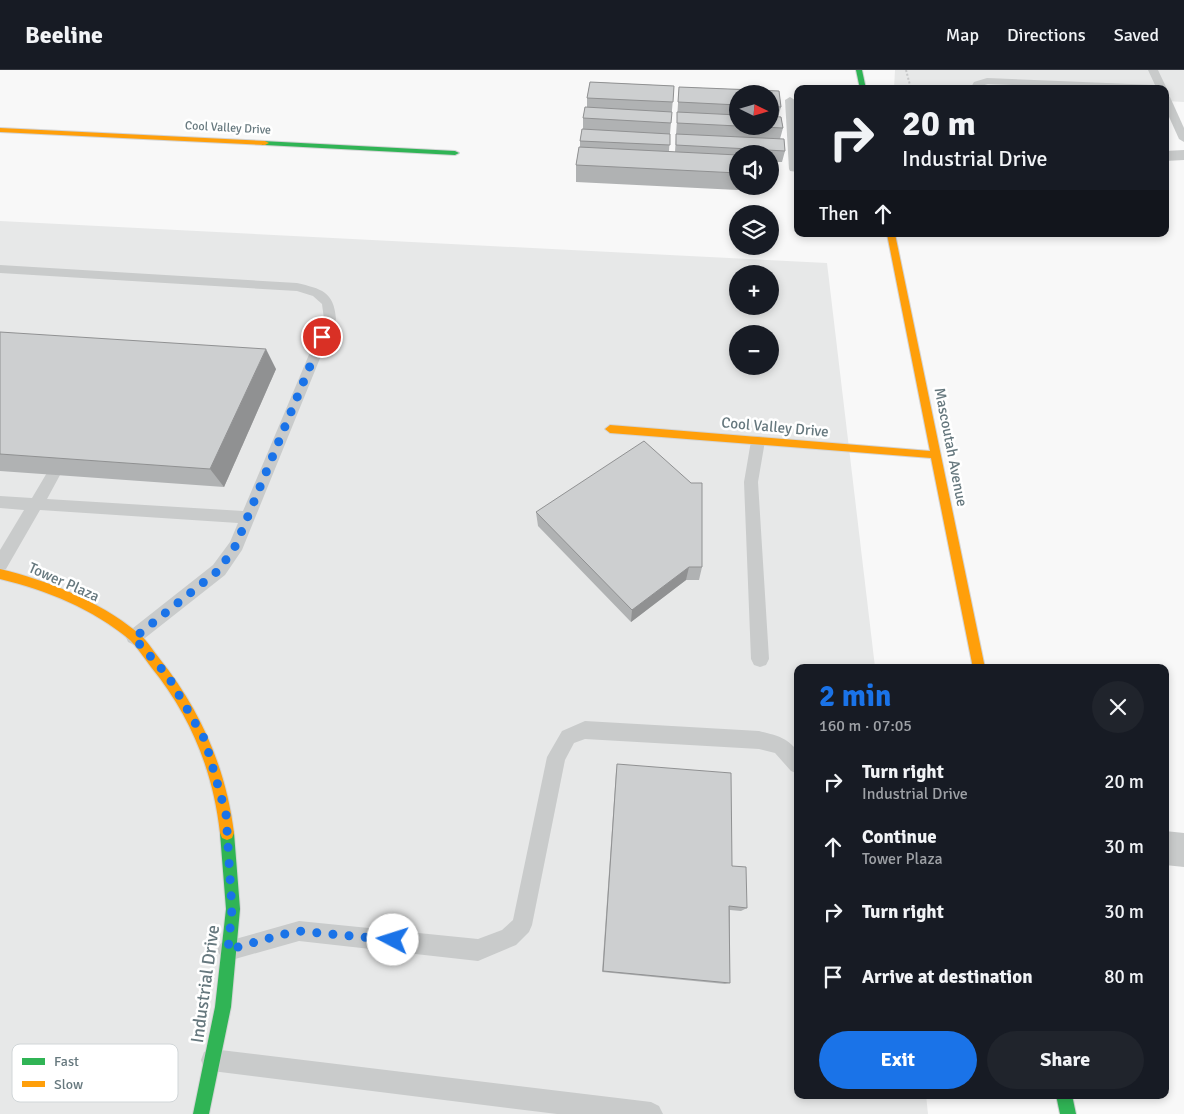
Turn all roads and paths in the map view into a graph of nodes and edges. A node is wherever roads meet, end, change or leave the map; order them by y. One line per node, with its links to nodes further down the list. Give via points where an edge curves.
1 (859, 70): 4 (street)
2 (906, 70): 5 (path)
3 (1153, 70): 8 (lane)
4 (862, 85)
5 (910, 85)
6 (977, 85): 7 (lane, via 987,81)
7 (1057, 85)
8 (1160, 85)
9 (790, 100): 16 (lane)
10 (1170, 120): 12 (lane)
11 (0, 130): 13 (street, Cool Valley Drive)
12 (1184, 139)
13 (455, 153)
14 (1184, 155): 15 (street)
15 (1169, 156)
16 (794, 169)
17 (892, 237): 21 (street, Mascoutah Avenue)
18 (0, 269): 25 (lane, via 297,287 325,297 330,305 330,319)
19 (610, 429): 20 (street, Cool Valley Drive)
20 (758, 441): 21 (street, Cool Valley Drive); 29 (lane, via 751,482)
21 (938, 455): 30 (street, Mascoutah Avenue)
22 (53, 475): 24 (lane)
23 (0, 502): 24 (lane)
24 (36, 504): 25 (lane); 26 (lane)
25 (247, 517): 28 (lane, via 236,545 219,570)
26 (0, 564)
27 (0, 574): 28 (street, Tower Plaza, via 32,582 87,606)
28 (134, 638): 31 (street, Tower Plaza, via 168,676)
29 (760, 659)
30 (978, 664)
31 (205, 740): 35 (street, Industrial Drive, via 226,814 232,909)
32 (794, 761): 35 (lane, via 780,746 759,740 585,730 568,737 556,757 522,926 509,938 478,950 299,931)
33 (1169, 848): 34 (street)
34 (1184, 850)
35 (228, 950): 36 (street, Industrial Drive, via 223,1007)
36 (212, 1060): 38 (street, Industrial Drive); 39 (lane)
37 (1065, 1099): 40 (street)
38 (200, 1114)
39 (651, 1114)
40 (1068, 1114)

